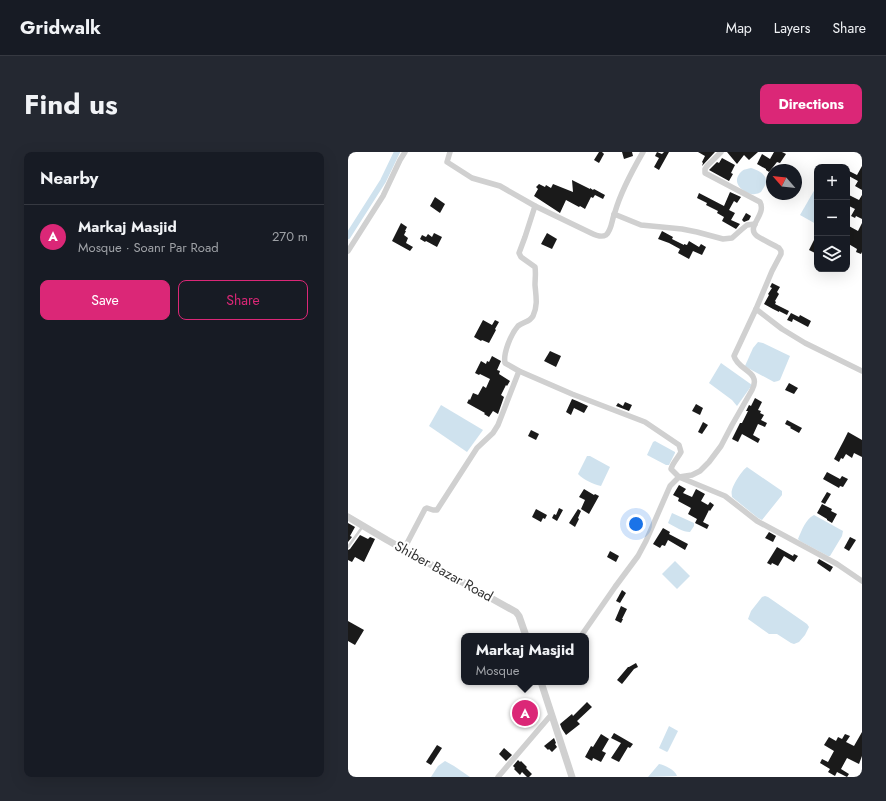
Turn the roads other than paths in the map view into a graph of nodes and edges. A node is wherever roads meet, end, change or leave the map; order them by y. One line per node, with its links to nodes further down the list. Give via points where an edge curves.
1 (405, 152): 8 (street, via 383,196)
2 (450, 152): 5 (street, via 447,162 472,178 500,186)
3 (643, 152): 6 (street, via 618,200)
4 (721, 152): 7 (street, via 704,171 760,202 762,211)
5 (535, 206): 6 (street, via 599,237 606,235); 10 (street, via 519,253 521,258 535,267 536,309 530,320 513,333 504,359 505,363)
6 (614, 214): 7 (street, via 641,225 682,229 723,239 732,238 747,225)
7 (755, 224): 9 (street, via 753,228 757,236 781,251)
8 (348, 250)
9 (756, 309): 11 (street, via 805,343); 12 (street, via 734,356 735,361 752,375 754,385 721,446 709,462 692,476)
10 (519, 370): 12 (street, via 645,422 679,445 681,452 671,469); 16 (street, via 493,433 477,448 437,510 425,509)
11 (862, 371)
12 (679, 477): 17 (street, via 725,496 758,521 837,564); 19 (street, via 670,486 638,556)
13 (348, 517): 14 (street, Shiber Bazar Road)
14 (363, 526): 15 (lane); 16 (street, Shiber Bazar Road)
15 (348, 547)
16 (404, 549): 18 (street, Shiber Bazar Road, via 516,612)
17 (862, 581)
18 (525, 633)
19 (583, 633)
20 (543, 685): 21 (street)
21 (551, 715): 22 (street); 23 (street)
22 (498, 777)
23 (572, 777)

